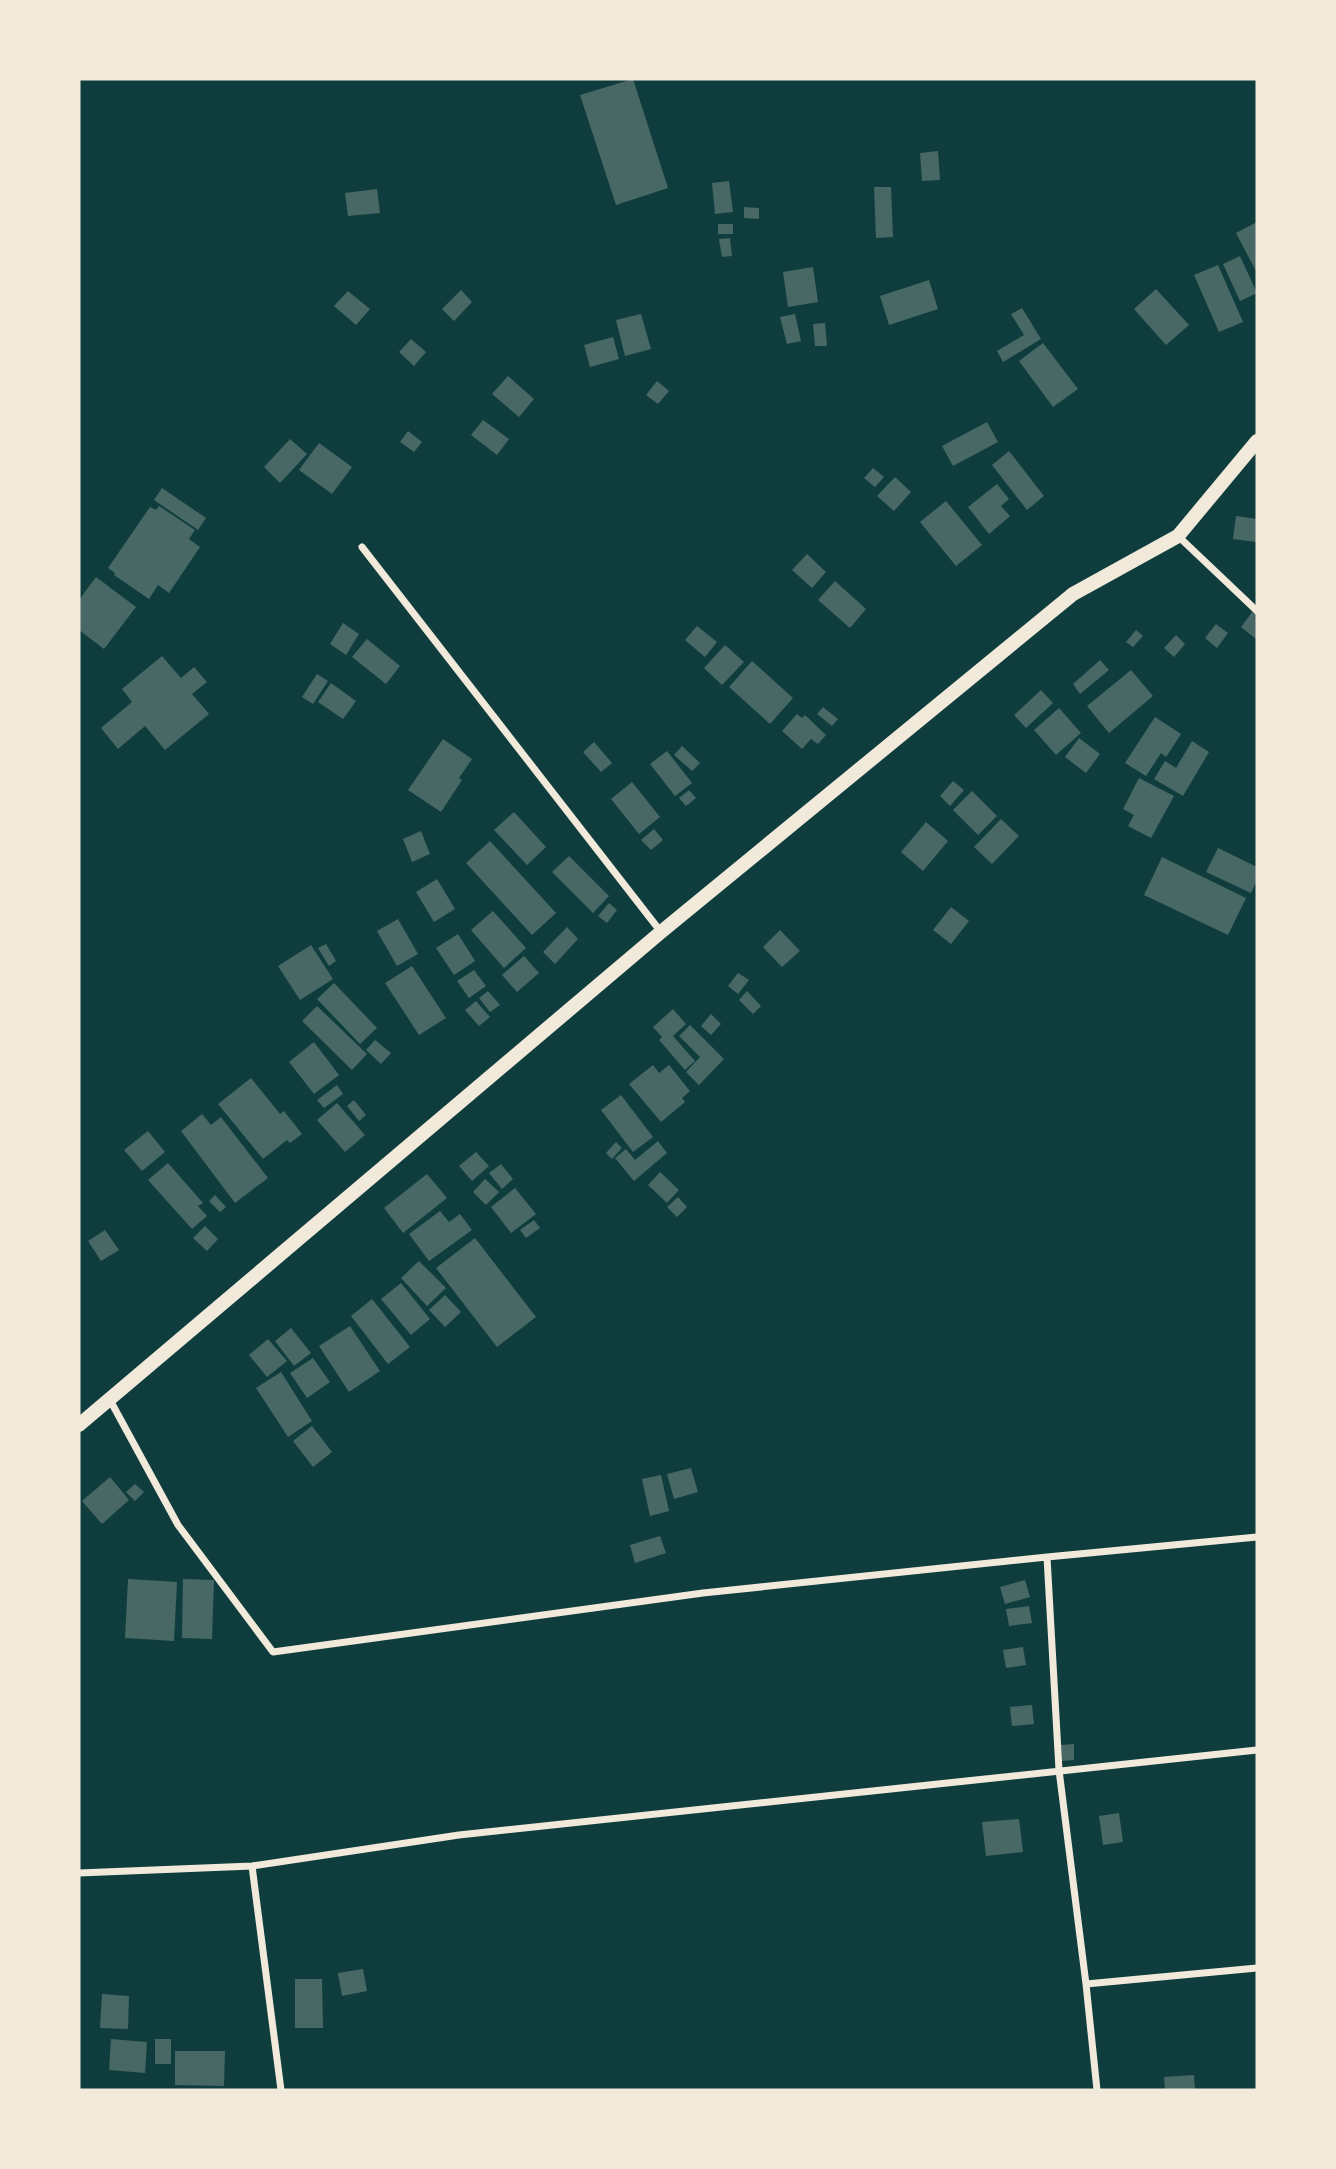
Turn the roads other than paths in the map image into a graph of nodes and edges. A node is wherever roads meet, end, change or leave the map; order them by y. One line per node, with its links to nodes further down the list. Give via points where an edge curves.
1 (1257, 440): 2 (main road)
2 (1178, 536): 4 (street); 5 (main road, via 1073,594)
3 (362, 547): 5 (street)
4 (1257, 611)
5 (661, 932): 6 (main road)
6 (110, 1400): 7 (main road); 9 (street, via 178,1525 273,1652 703,1593)
7 (79, 1424)
8 (1257, 1537): 9 (street)
9 (1047, 1557): 11 (street)
10 (1257, 1750): 11 (street)
11 (1059, 1770): 12 (street, via 459,1835); 15 (street)
12 (252, 1866): 13 (street); 16 (street)
13 (79, 1873)
14 (1257, 1968): 15 (street)
15 (1086, 1984): 17 (street)
16 (281, 2090)
17 (1097, 2090)

